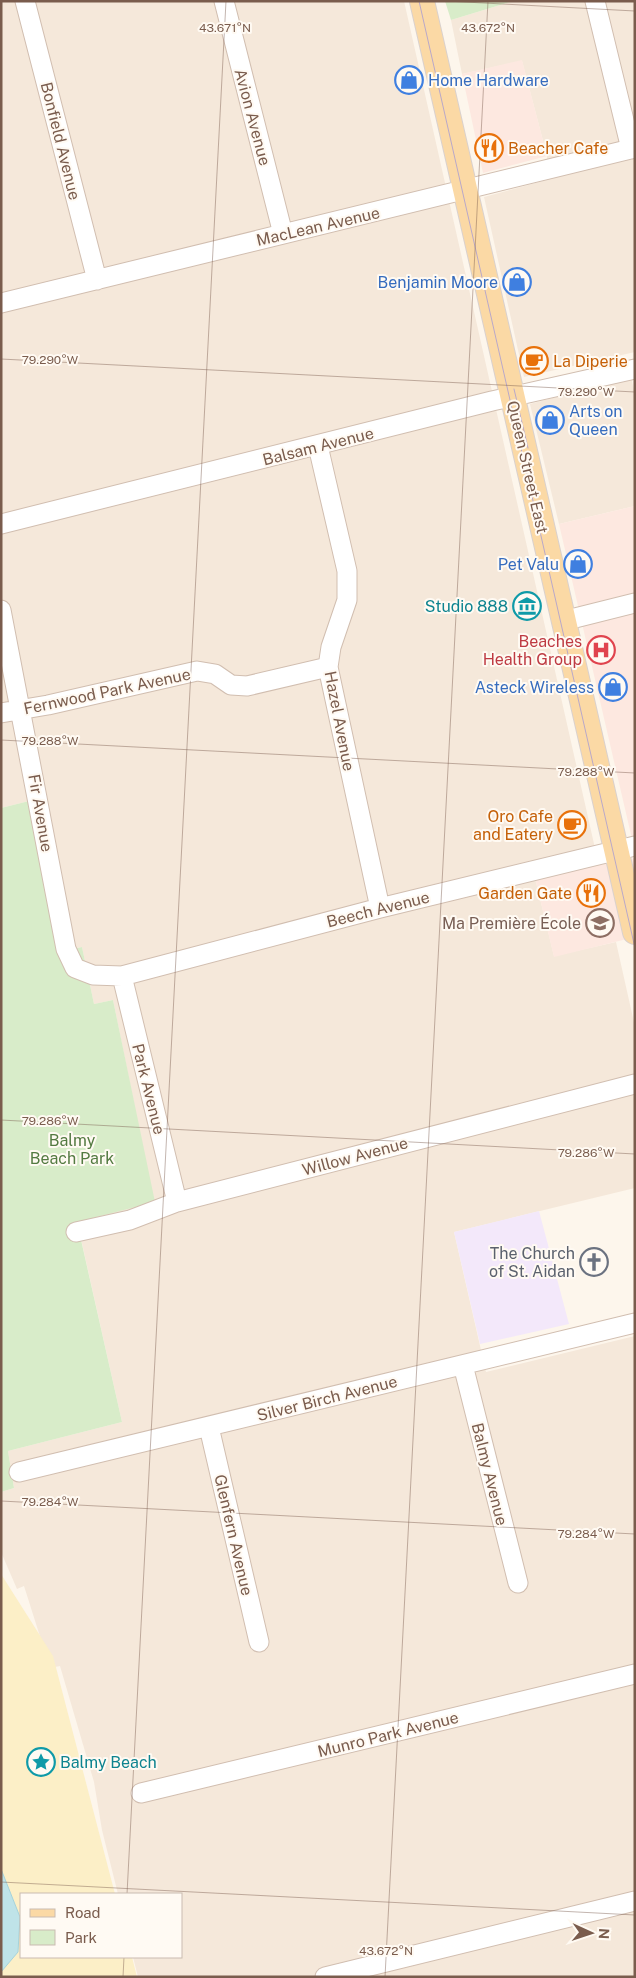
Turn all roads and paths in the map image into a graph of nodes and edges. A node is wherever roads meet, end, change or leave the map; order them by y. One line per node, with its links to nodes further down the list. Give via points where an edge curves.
1 (25, 1): 8 (street, Bonfield Avenue)
2 (224, 1): 7 (street, Avion Avenue)
3 (422, 1): 6 (main road, Queen Street East)
4 (595, 1): 5 (street)
5 (633, 149): 6 (street, MacLean Avenue)
6 (465, 190): 7 (street, MacLean Avenue); 11 (main road, Queen Street East)
7 (284, 234): 8 (street, MacLean Avenue)
8 (97, 280): 9 (street, MacLean Avenue)
9 (1, 303)
10 (635, 369): 11 (street, Balsam Avenue)
11 (512, 397): 12 (street, Balsam Avenue); 16 (main road, Queen Street East)
12 (318, 446): 13 (street, Balsam Avenue); 17 (street, Hazel Avenue, via 347,571 347,600 331,647)
13 (1, 524)
14 (635, 603): 16 (street)
15 (1, 610): 18 (street, Fir Avenue)
16 (563, 621): 20 (main road, Queen Street East)
17 (328, 667): 18 (street, Fernwood Park Avenue, via 247,686 231,685 215,674 197,671); 21 (street, Hazel Avenue)
18 (22, 708): 19 (street, Fernwood Park Avenue); 23 (street, Fir Avenue, via 66,949 75,968 93,975)
19 (1, 713)
20 (625, 848): 21 (street, Beech Avenue); 22 (main road, Queen Street East)
21 (380, 908): 23 (street, Beech Avenue)
22 (635, 932)
23 (122, 976): 25 (street, Park Avenue)
24 (635, 1084): 25 (street, Willow Avenue)
25 (177, 1202): 26 (street, Willow Avenue, via 130,1220)
26 (76, 1232)
27 (635, 1323): 28 (street, Silver Birch Avenue)
28 (463, 1365): 29 (street, Silver Birch Avenue); 31 (street, Balmy Avenue)
29 (209, 1427): 30 (street, Silver Birch Avenue); 32 (street, Glenfern Avenue)
30 (19, 1472)
31 (518, 1583)
32 (259, 1642)
33 (635, 1674): 34 (street, Munro Park Avenue)
34 (141, 1793)
35 (635, 1901): 36 (street)
36 (324, 1977)

